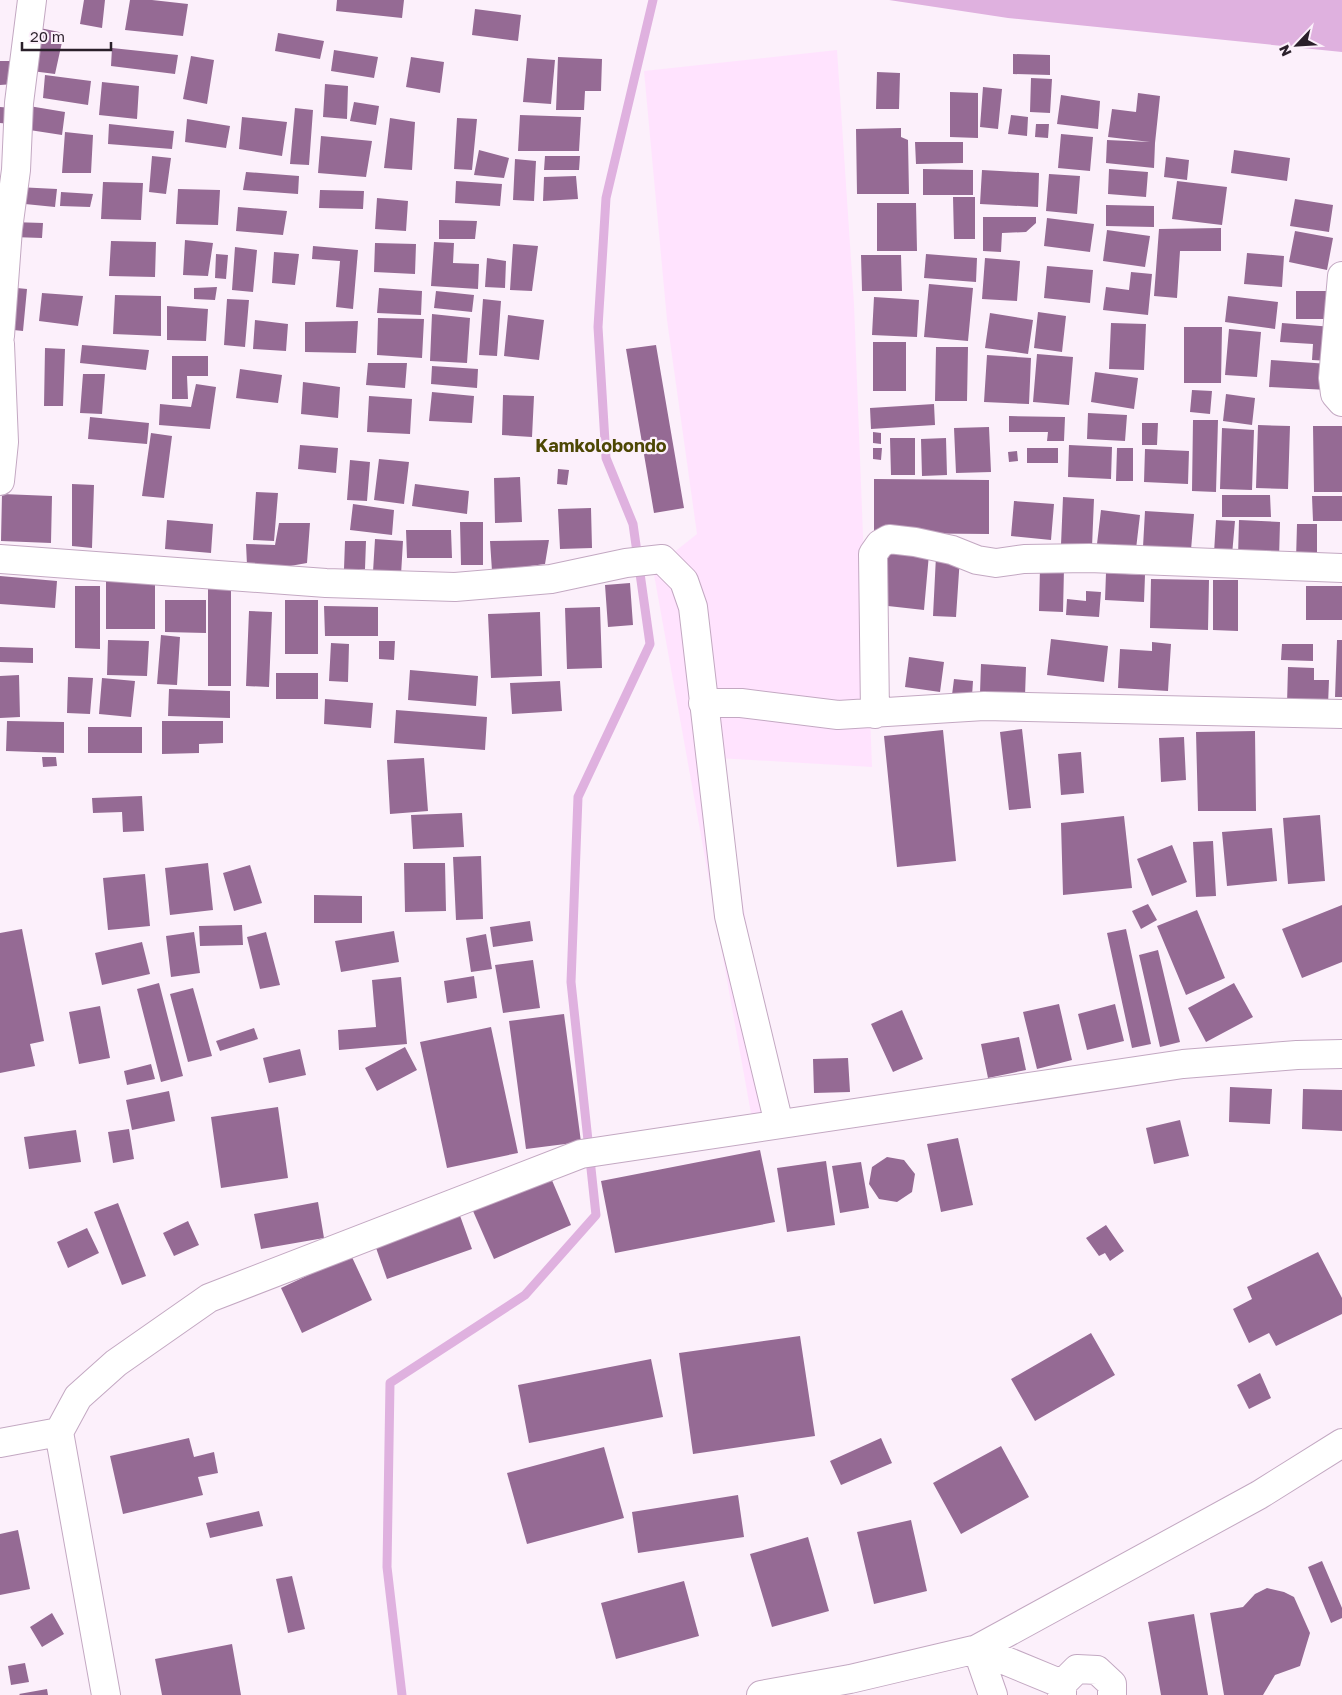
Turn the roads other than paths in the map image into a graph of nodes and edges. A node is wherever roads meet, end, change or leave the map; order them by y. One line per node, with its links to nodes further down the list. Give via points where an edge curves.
1 (32, 0): 3 (street, via 19,104)
2 (1342, 276): 5 (street, via 1333,378 1334,394)
3 (0, 336)
4 (0, 344): 6 (street, via 4,442)
5 (1342, 402)
6 (0, 481)
7 (0, 559): 9 (street, via 326,583 455,587 551,579 662,559 684,581 693,607)
8 (1342, 568): 10 (street, via 1089,558 996,563 977,560 952,550 889,539 880,544 873,554)
9 (703, 703): 10 (street, via 741,703 838,715); 13 (street, via 729,916)
10 (875, 714): 11 (street, via 984,706)
11 (1342, 714)
12 (1342, 1054): 13 (street, via 1183,1064)
13 (779, 1124): 14 (street, via 580,1154 208,1298 116,1363 78,1397)
14 (59, 1432): 15 (street); 20 (street)
15 (0, 1443)
16 (1342, 1443): 17 (street, via 1259,1495)
17 (977, 1648): 18 (street); 19 (street); 22 (street)
18 (859, 1687): 21 (street)
19 (1062, 1690): 23 (street, via 1077,1670 1097,1670 1112,1684)
20 (106, 1695)
21 (761, 1695)
22 (993, 1695)
23 (1112, 1695)

